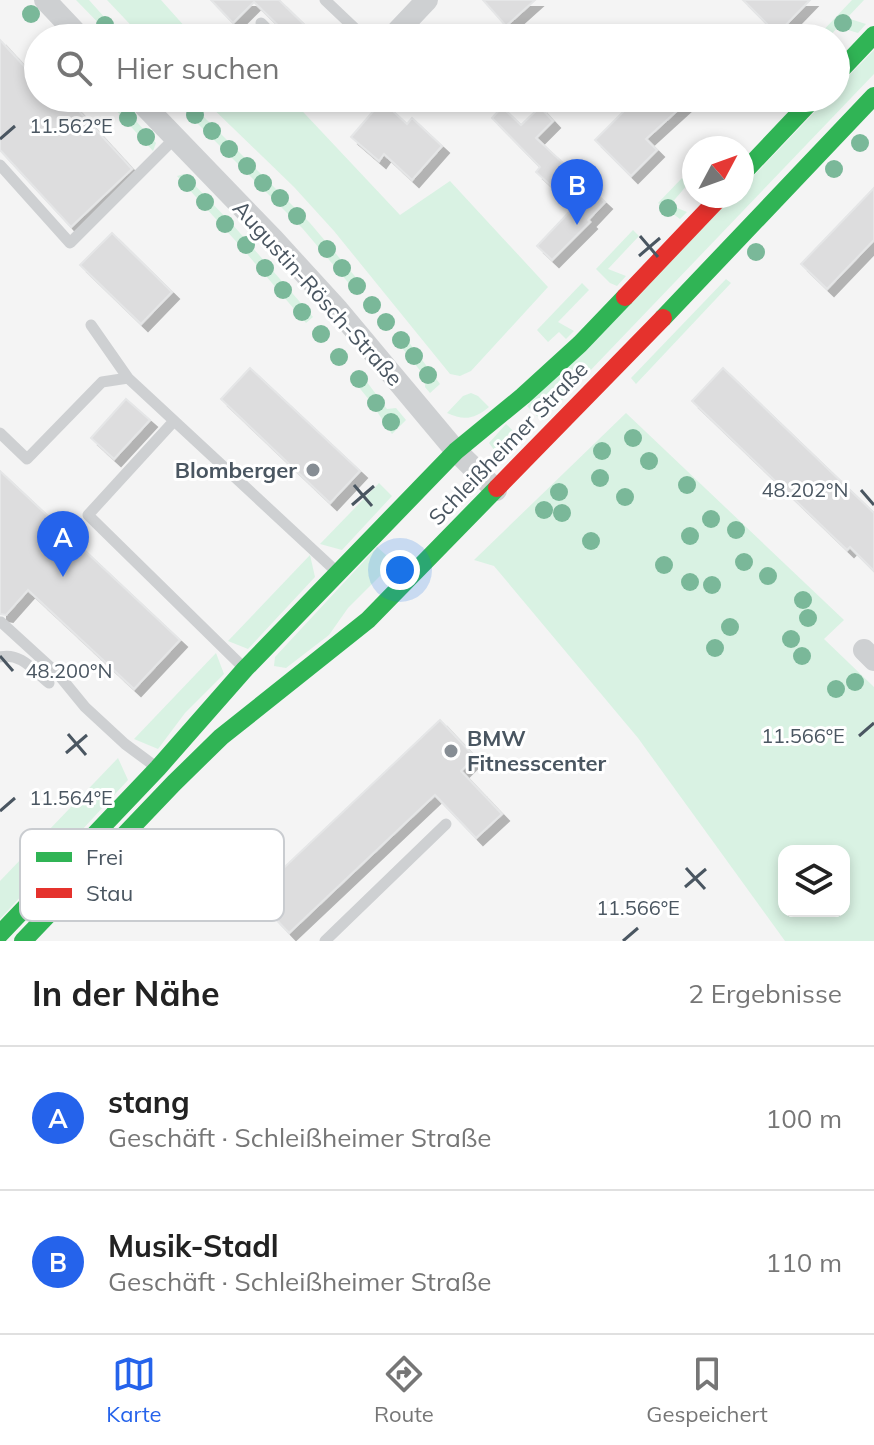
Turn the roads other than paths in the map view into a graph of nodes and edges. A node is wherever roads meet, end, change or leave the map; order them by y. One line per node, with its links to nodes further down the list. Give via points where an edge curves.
1 (45, 0): 4 (street)
2 (325, 0): 5 (lane)
3 (427, 0): 6 (street)
4 (68, 24)
5 (350, 24)
6 (404, 24)
7 (874, 35): 8 (main road)
8 (850, 60)
9 (874, 96): 21 (main road, Schleißheimer Straße)
10 (150, 112): 12 (street, Augustin-Rösch-Straße)
11 (801, 112): 13 (main road)
12 (175, 138): 14 (lane, via 70,243); 20 (street, Augustin-Rösch-Straße, via 338,310)
13 (754, 161)
14 (0, 165)
15 (710, 208): 20 (main road, Schleißheimer Straße, via 580,344)
16 (91, 325): 17 (lane)
17 (128, 378): 18 (lane); 19 (lane, via 102,382 27,459)
18 (174, 421): 22 (lane); 25 (lane, via 88,515)
19 (0, 433)
20 (456, 451): 21 (street, Augustin-Rösch-Straße); 22 (main road, Schleißheimer Straße)
21 (496, 490): 28 (main road, Schleißheimer Straße, via 368,620 221,737)
22 (338, 573): 25 (main road, Schleißheimer Straße)
23 (1, 622): 26 (lane)
24 (0, 657): 26 (lane, via 10,655)
25 (245, 669): 27 (main road, Schleißheimer Straße)
26 (54, 678): 27 (lane)
27 (158, 768): 28 (lane); 30 (main road, Schleißheimer Straße)
28 (174, 783): 31 (main road, Schleißheimer Straße)
29 (446, 824): 36 (lane)
30 (100, 829)
31 (130, 829)
32 (20, 913): 34 (main road, Schleißheimer Straße)
33 (42, 921): 35 (main road, Schleißheimer Straße)
34 (0, 934)
35 (23, 941)
36 (325, 941)

